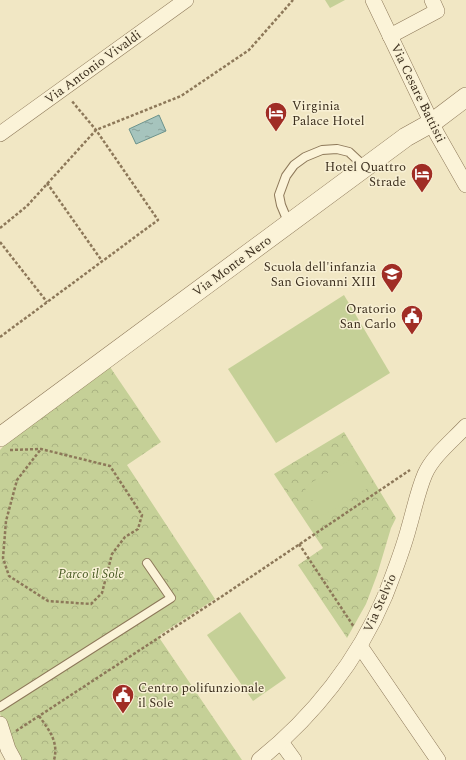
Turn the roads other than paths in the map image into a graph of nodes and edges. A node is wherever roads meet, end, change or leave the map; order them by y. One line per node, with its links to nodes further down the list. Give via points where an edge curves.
1 (186, 0): 7 (street, Via Antonio Vivaldi)
2 (373, 0): 4 (street, Via Cesare Battisti)
3 (432, 0): 4 (street, via 437,11)
4 (390, 36): 6 (street, Via Cesare Battisti)
5 (466, 97): 6 (street, Via Monte Nero)
6 (433, 122): 8 (street, Via Monte Nero, via 406,137); 9 (street, Via Cesare Battisti)
7 (0, 134)
8 (366, 167): 10 (street, Via Monte Nero); 10 (lane, via 349,152 336,149 322,150 304,157 286,176 279,195)
9 (466, 184)
10 (289, 224): 12 (street, Via Monte Nero)
11 (466, 426): 14 (street, Via Stelvio, via 436,457 424,475 404,546 385,596)
12 (3, 444)
13 (147, 563): 15 (lane, via 171,598)
14 (360, 646): 17 (street, Via Stelvio, via 310,714); 21 (street)
15 (0, 706)
16 (0, 724): 18 (street)
17 (281, 742): 19 (street, Via Stelvio); 20 (street)
18 (14, 760)
19 (259, 760)
20 (294, 760)
21 (438, 760)

